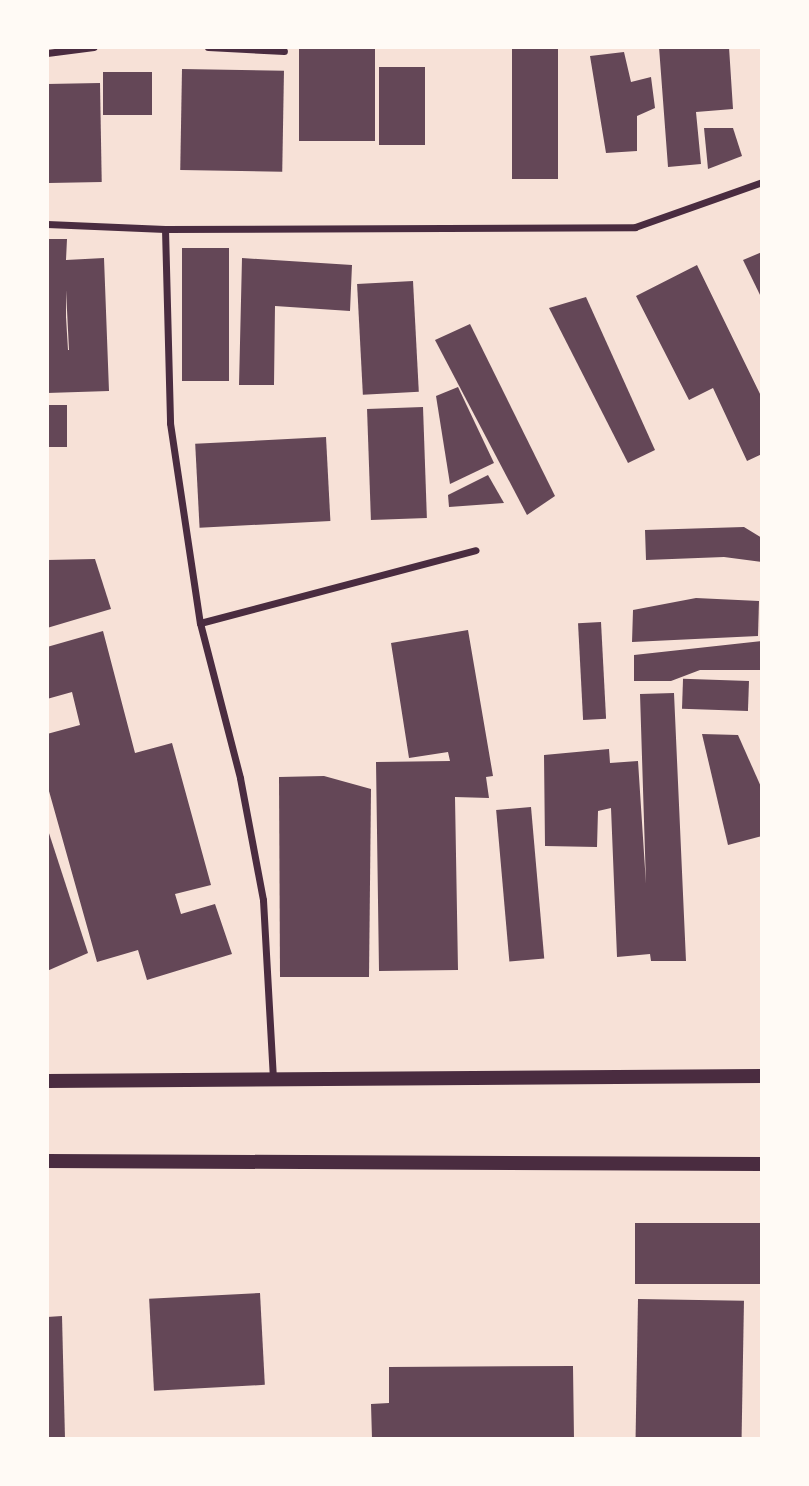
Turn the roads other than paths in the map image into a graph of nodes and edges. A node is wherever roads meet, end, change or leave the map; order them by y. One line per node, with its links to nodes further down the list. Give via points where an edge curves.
1 (94, 47): 4 (street)
2 (208, 47): 3 (street)
3 (284, 51)
4 (47, 52)
5 (762, 181): 7 (street, via 635,227)
6 (47, 224): 7 (street)
7 (165, 229): 9 (street, via 170,423)
8 (476, 551): 9 (street)
9 (200, 623): 11 (street, via 240,778 263,900)
10 (762, 1076): 11 (main road)
11 (273, 1079): 12 (main road)
12 (47, 1081)
13 (47, 1161): 14 (main road)
14 (762, 1164)

